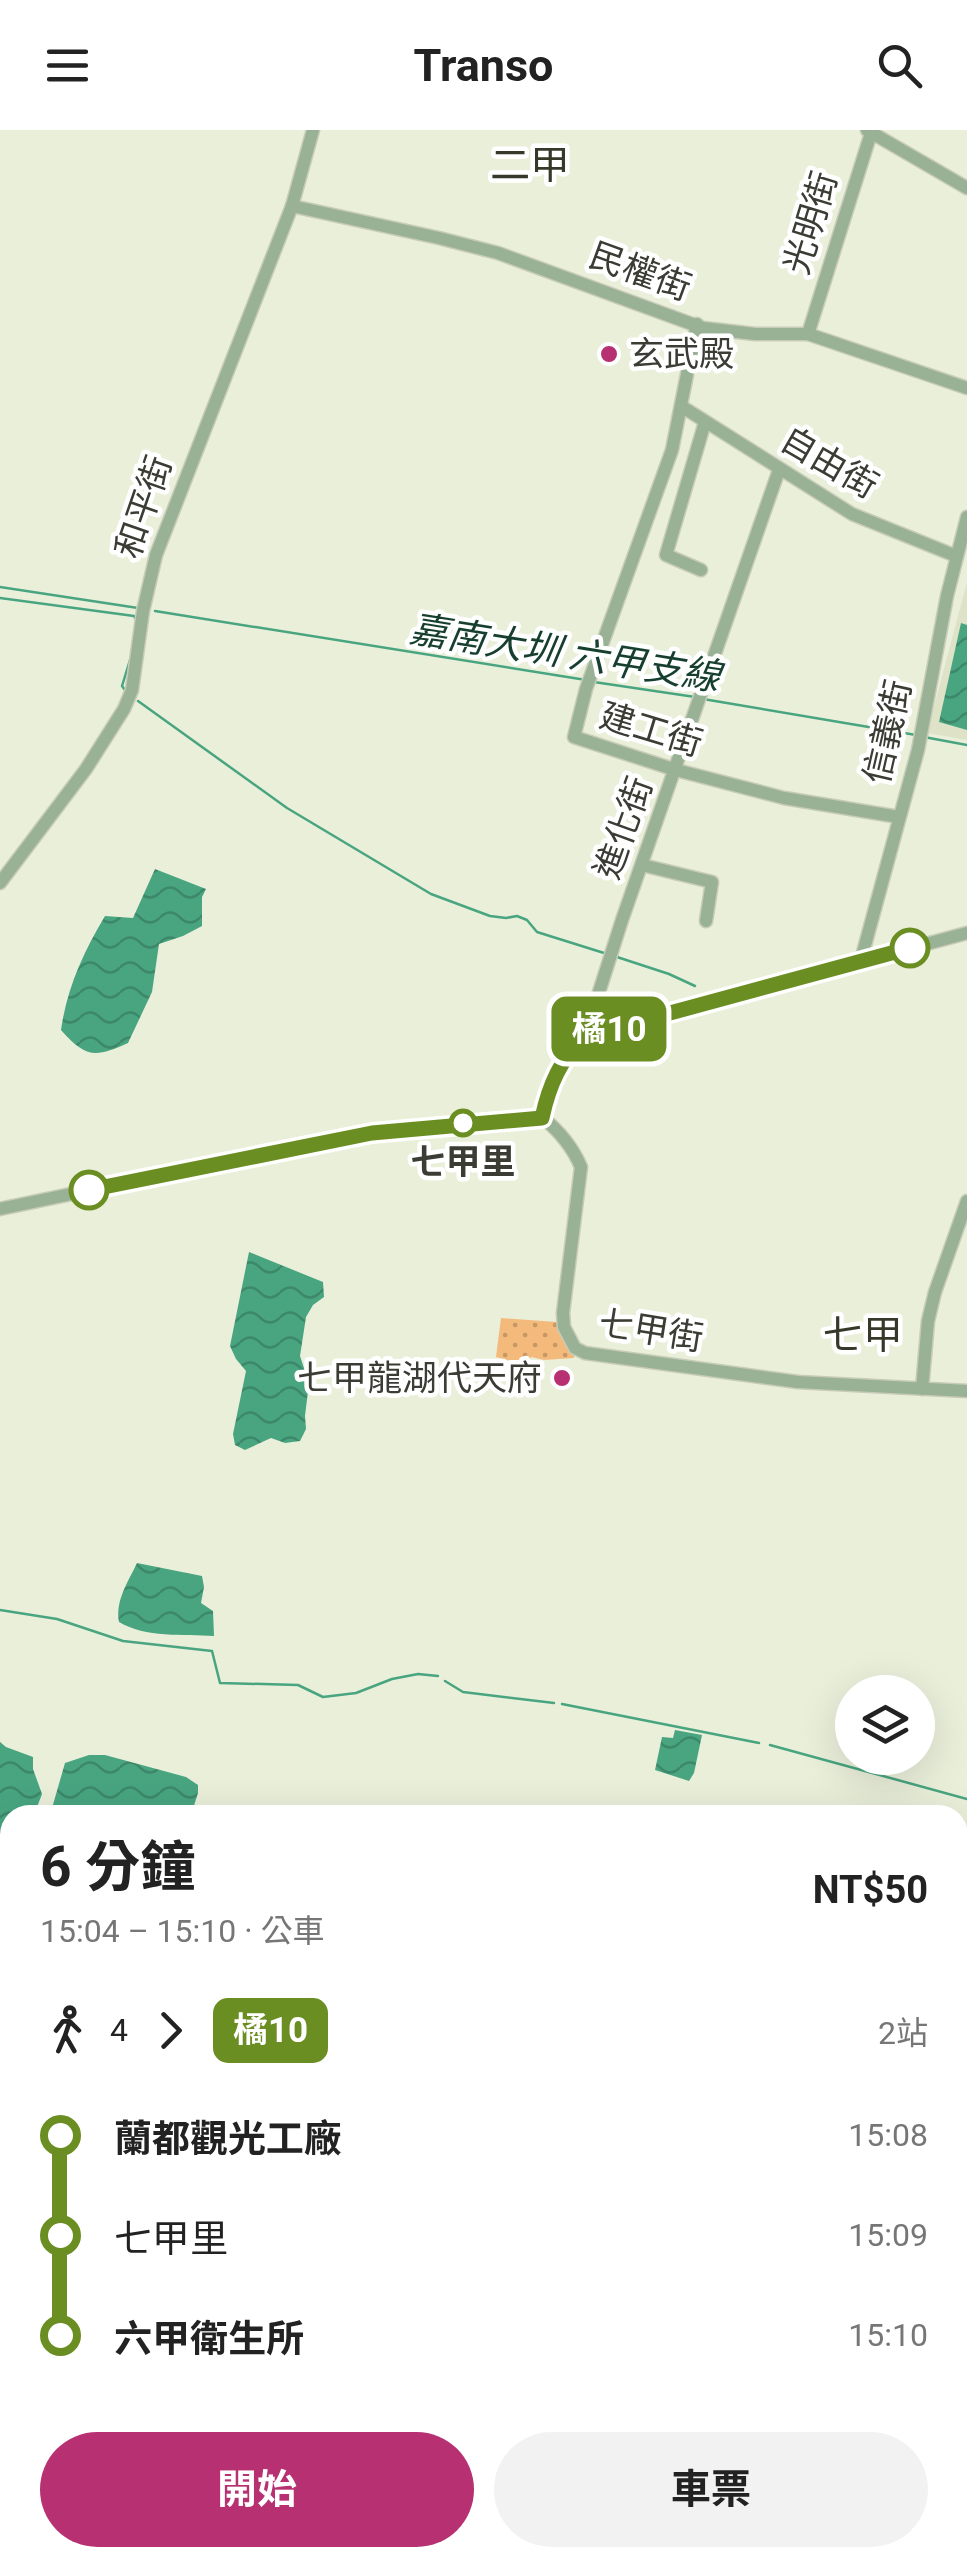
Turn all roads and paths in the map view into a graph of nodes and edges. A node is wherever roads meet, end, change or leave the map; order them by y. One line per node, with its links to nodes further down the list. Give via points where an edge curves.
1 (312, 130): 4 (street, 和平街)
2 (870, 131): 3 (street); 6 (street, 光明街)
3 (967, 188)
4 (292, 206): 5 (street, 民權街, via 498,253); 17 (street, 和平街, via 156,556 124,709)
5 (697, 324): 6 (street, 民權街, via 724,332); 8 (street, 建工街)
6 (808, 334): 7 (street, 民權街)
7 (967, 388)
8 (680, 406): 9 (street, 自由街); 14 (street, 建工街, via 672,450 574,737)
9 (705, 422): 10 (street, 自由街); 13 (street, via 666,554)
10 (779, 470): 12 (street, 自由街, via 852,514); 14 (street, 進化街)
11 (967, 516): 12 (street, 信義街)
12 (956, 556): 15 (street, 信義街)
13 (701, 570)
14 (676, 770): 15 (street, 建工街, via 784,798); 16 (street, 進化街)
15 (898, 817): 20 (street, 信義街)
16 (642, 865): 18 (street, via 712,882); 21 (street, 進化街)
17 (0, 882)
18 (706, 921)
19 (967, 933): 20 (street)
20 (861, 960): 21 (street)
21 (585, 1036): 22 (street, 進化街, via 562,1062)
22 (542, 1118): 24 (street, via 338,1139); 25 (street, 七甲街, via 581,1167 563,1312 575,1348 798,1382)
23 (967, 1201): 25 (street, via 928,1321)
24 (0, 1208)
25 (922, 1389): 26 (street, 七甲街)
26 (967, 1391)

